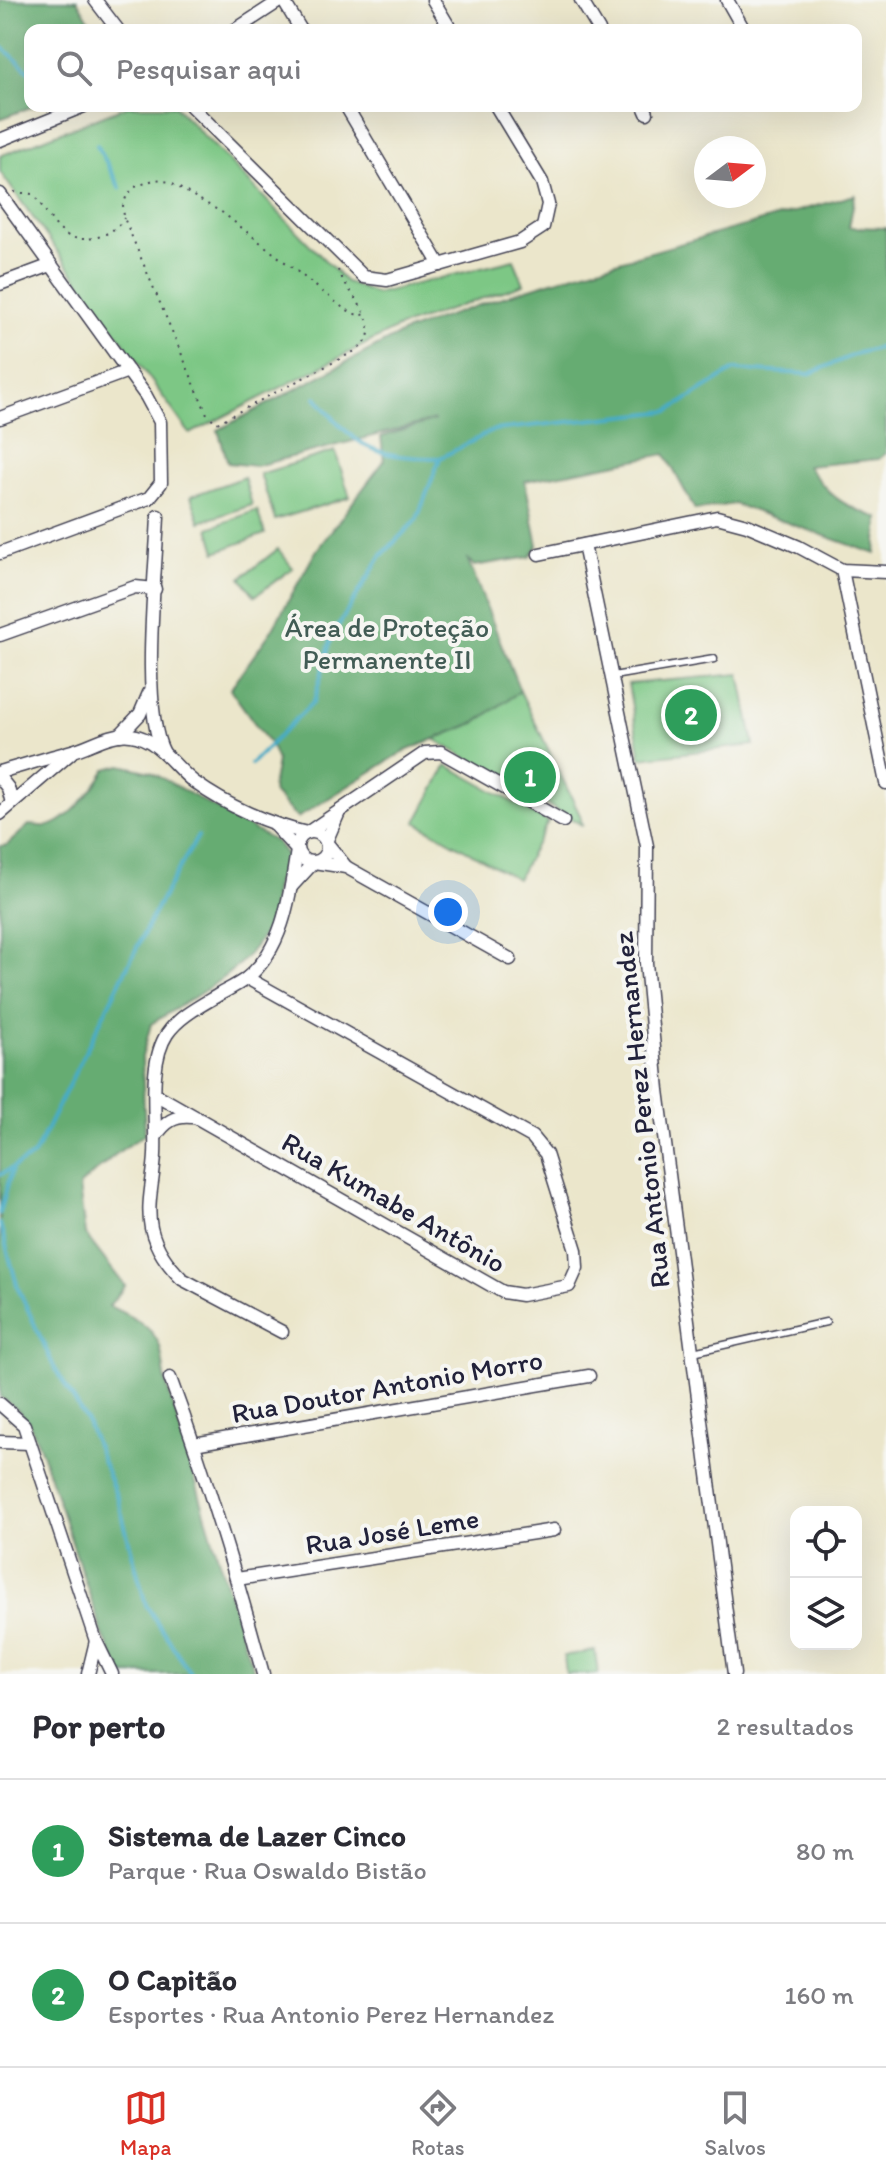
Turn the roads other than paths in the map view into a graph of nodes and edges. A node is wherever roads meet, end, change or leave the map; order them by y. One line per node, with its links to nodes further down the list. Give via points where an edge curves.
1 (95, 0): 6 (street)
2 (282, 0): 7 (street); 8 (street)
3 (433, 0): 9 (street)
4 (581, 0): 10 (street)
5 (727, 0): 11 (street)
6 (113, 24)
7 (244, 24)
8 (297, 24)
9 (447, 24)
10 (595, 24)
11 (741, 24)
12 (69, 112): 16 (street)
13 (197, 112): 19 (street, via 364,277 387,280)
14 (350, 112): 19 (street)
15 (500, 112): 19 (street, via 542,182 548,204 543,227 520,242)
16 (0, 140)
17 (1, 195): 18 (street)
18 (51, 265): 20 (street); 21 (street)
19 (440, 265)
20 (0, 284)
21 (128, 371): 22 (street); 25 (street, via 160,422 161,483 149,498)
22 (0, 418)
23 (158, 516): 29 (street)
24 (584, 545): 26 (street); 27 (street, via 717,517 747,525); 32 (street, Rua Antonio Perez Hernandez)
25 (0, 553)
26 (539, 554)
27 (842, 570): 28 (street); 40 (street)
28 (886, 572)
29 (155, 589): 30 (street, via 135,587); 33 (street)
30 (0, 635)
31 (714, 659): 32 (lane)
32 (613, 676): 59 (street, Rua Antonio Perez Hernandez, via 647,846 646,963)
33 (151, 686): 34 (street); 35 (street, via 140,714)
34 (156, 727): 36 (street, via 153,736); 38 (street)
35 (120, 735): 36 (street); 37 (street)
36 (142, 737): 38 (street)
37 (73, 751): 39 (street); 41 (street)
38 (168, 759): 45 (street, via 194,782)
39 (0, 775): 41 (street)
40 (886, 783)
41 (12, 803): 43 (street)
42 (339, 812): 44 (street, via 433,751); 46 (street); 47 (street)
43 (0, 814)
44 (563, 821)
45 (275, 826): 46 (street); 48 (street)
46 (307, 833): 47 (street); 48 (street)
47 (326, 842): 49 (street, via 324,856); 50 (street)
48 (297, 850): 49 (street); 51 (street)
49 (314, 862): 50 (street); 51 (street)
50 (346, 867): 52 (street)
51 (291, 887): 53 (street, via 282,926)
52 (510, 959)
53 (247, 978): 54 (street, via 167,1033 159,1050); 55 (street, Rua Kumabe Antônio, via 532,1137 546,1154 576,1250 573,1280 564,1288 536,1293 503,1292)
54 (155, 1094): 55 (street, Rua Kumabe Antônio); 56 (street)
55 (195, 1117): 56 (street, via 173,1118)
56 (156, 1136): 58 (street, via 149,1214 163,1258 182,1279)
57 (826, 1322): 59 (lane)
58 (282, 1332)
59 (691, 1353): 72 (street, Rua Antonio Perez Hernandez)
60 (589, 1376): 65 (street, Rua Doutor Antonio Morro)
61 (170, 1378): 65 (street)
62 (0, 1407): 64 (street, via 24,1425)
63 (0, 1442): 64 (street)
64 (30, 1443): 68 (street)
65 (194, 1444): 67 (street)
66 (554, 1530): 67 (street, Rua José Leme)
67 (237, 1579): 71 (street)
68 (96, 1641): 69 (street); 70 (street)
69 (88, 1674)
70 (112, 1674)
71 (263, 1674)
72 (734, 1674)

